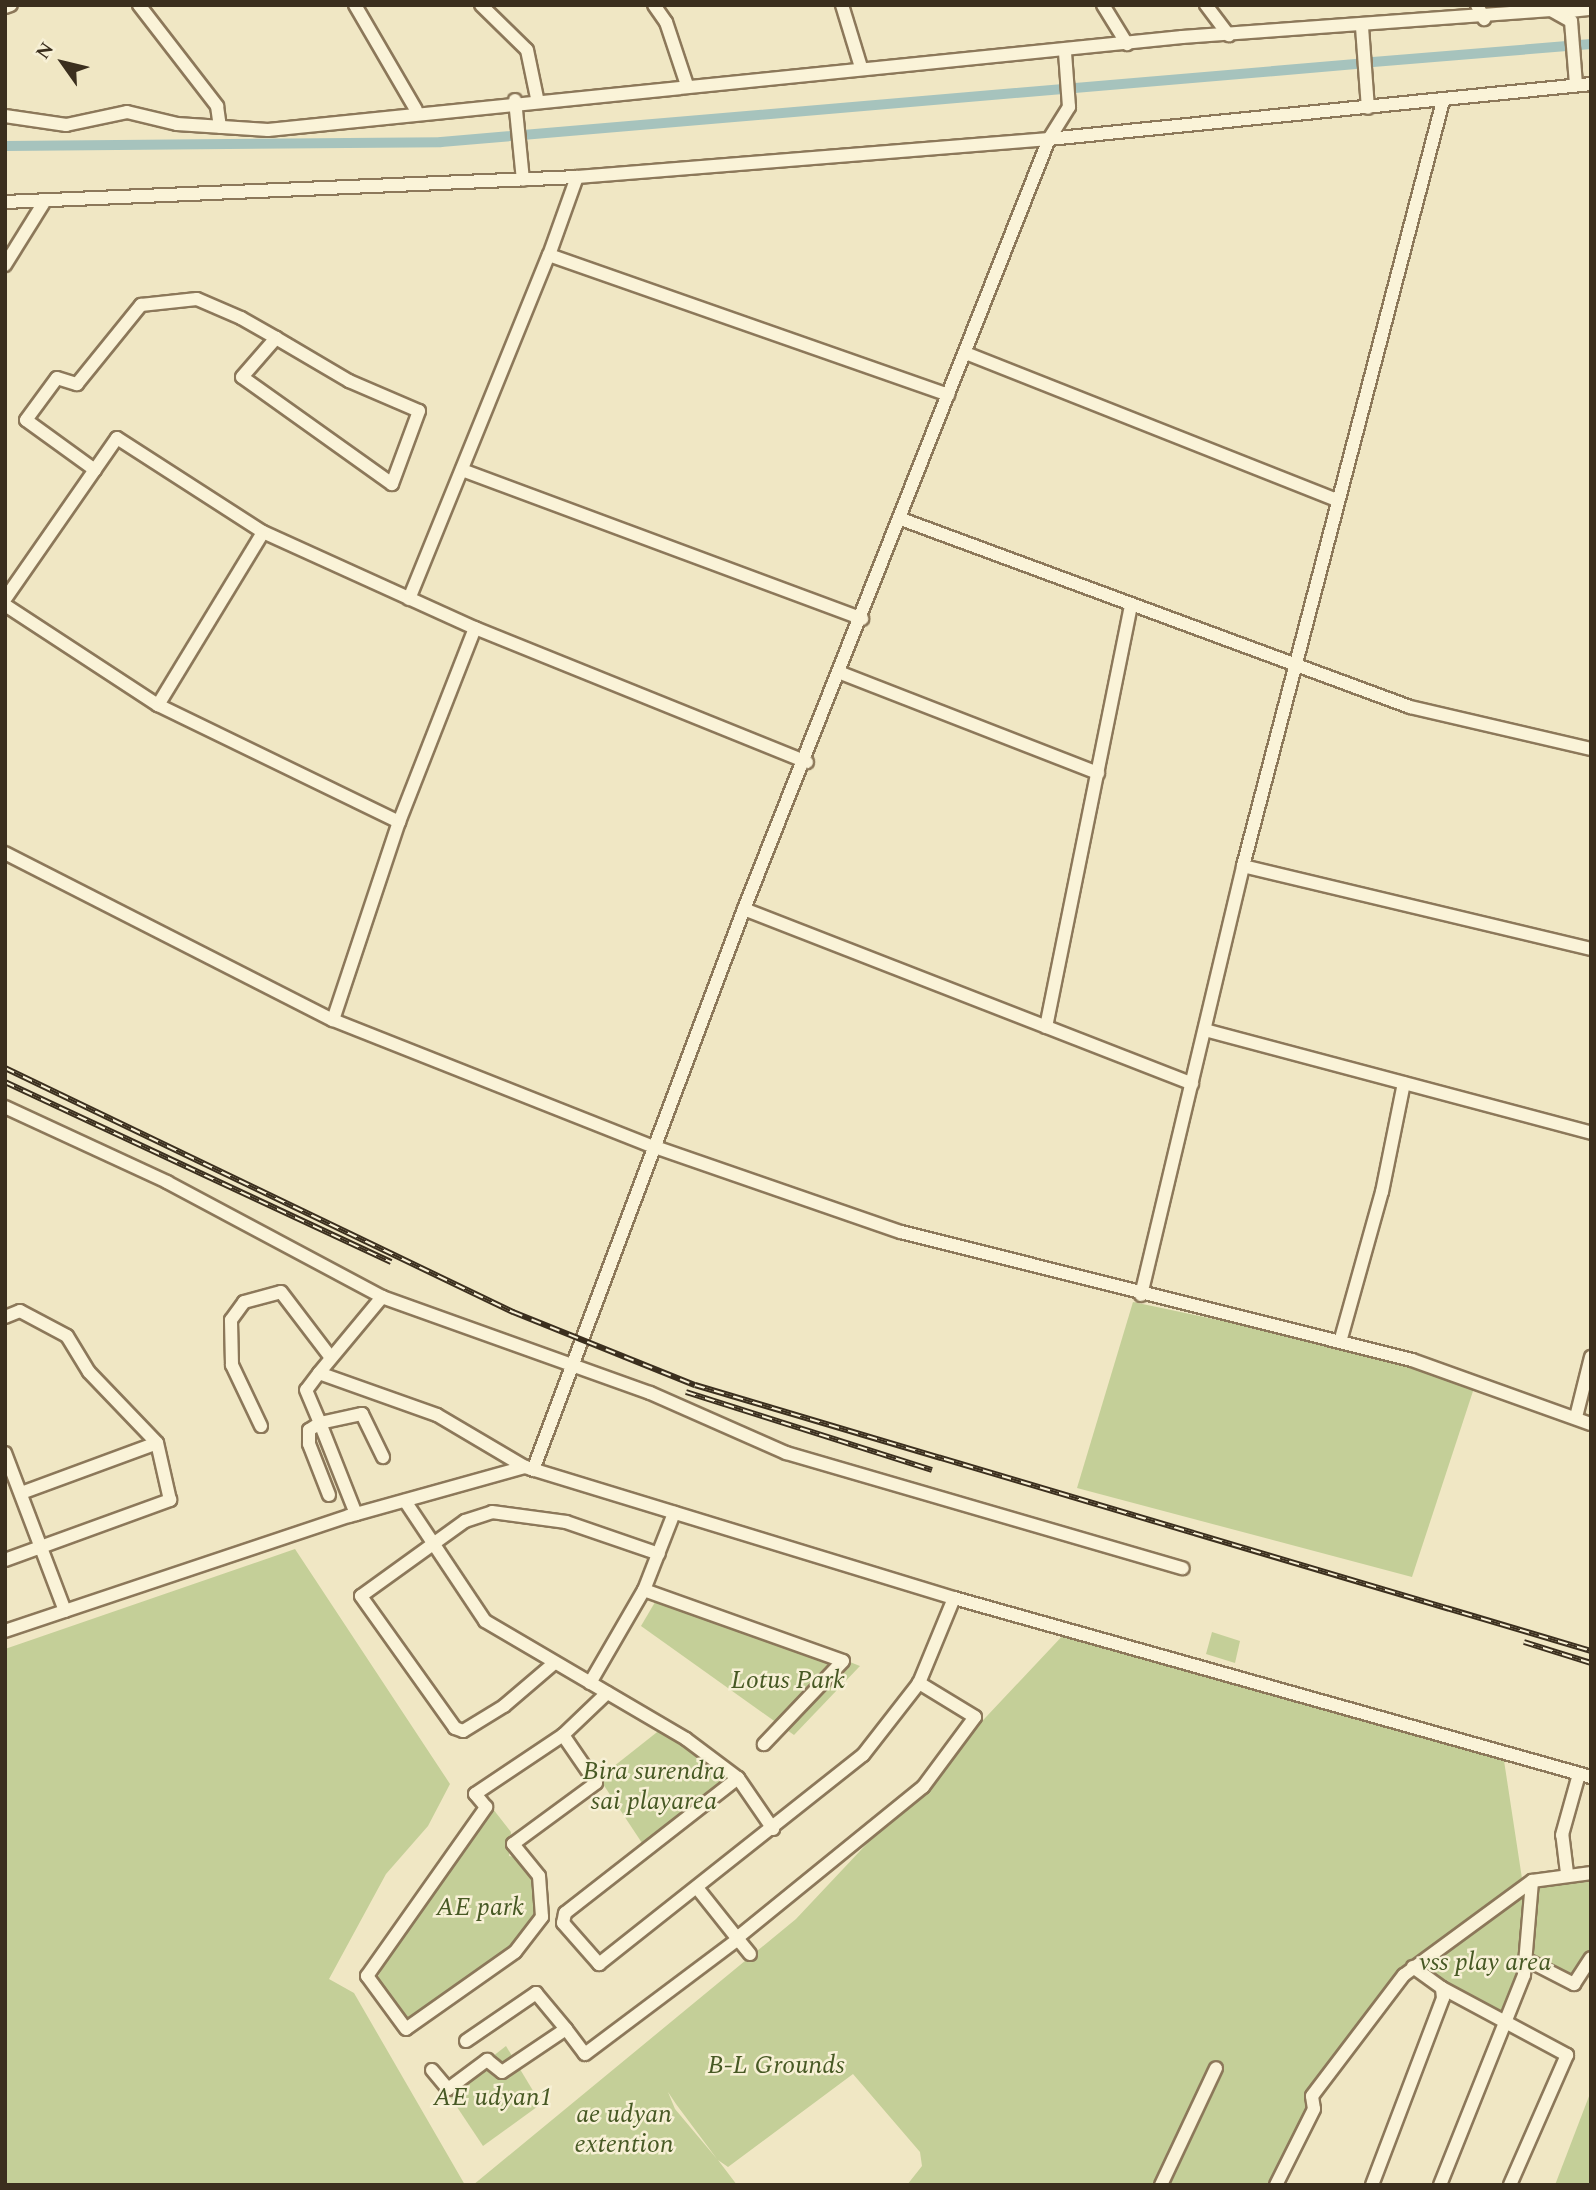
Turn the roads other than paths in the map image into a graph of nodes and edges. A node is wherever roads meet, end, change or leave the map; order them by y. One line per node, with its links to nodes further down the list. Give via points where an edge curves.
1 (11, 5): 10 (street)
2 (139, 5): 28 (street, via 217,106)
3 (355, 5): 26 (street)
4 (481, 5): 22 (street, via 527,50)
5 (654, 5): 20 (street)
6 (842, 5): 18 (street)
7 (1103, 5): 16 (street)
8 (1206, 5): 15 (street)
9 (1477, 5): 13 (street)
10 (5, 7)
11 (1591, 9): 12 (street)
12 (1561, 12): 13 (street); 21 (street, via 1573,29)
13 (1484, 19): 14 (street)
14 (1362, 27): 15 (street); 25 (street)
15 (1229, 34): 16 (street)
16 (1127, 44): 17 (street)
17 (1065, 52): 18 (street); 29 (street, via 1069,107)
18 (860, 67): 20 (street)
19 (1591, 84): 21 (street)
20 (687, 85): 22 (street)
21 (1576, 85): 23 (street)
22 (537, 98): 24 (street)
23 (1443, 101): 25 (street); 41 (street)
24 (515, 106): 26 (street); 31 (street)
25 (1368, 108): 29 (street)
26 (416, 110): 28 (street, via 268,130)
27 (5, 116): 28 (street, via 66,125 127,112)
28 (220, 127)
29 (1049, 139): 30 (street); 37 (street)
30 (577, 177): 31 (street); 34 (street)
31 (523, 180): 33 (street)
32 (5, 202): 33 (street)
33 (43, 204): 35 (street)
34 (549, 255): 38 (street); 40 (street)
35 (5, 265)
36 (276, 338): 36 (street, via 419,411 392,484 242,377); 39 (street, via 197,299 141,305 77,384 57,378 26,419)
37 (968, 354): 38 (street); 41 (street)
38 (948, 395): 42 (street)
39 (95, 470): 43 (street, via 117,438); 44 (street)
40 (462, 470): 45 (street); 48 (street)
41 (1336, 500): 50 (street)
42 (901, 519): 46 (street); 48 (street)
43 (263, 531): 45 (street); 52 (street)
44 (5, 599)
45 (409, 599): 49 (street)
46 (1131, 604): 50 (street); 55 (street)
47 (5, 605): 52 (street)
48 (862, 619): 51 (street)
49 (475, 628): 54 (street); 56 (street)
50 (1296, 665): 53 (street, via 1410,707); 58 (street)
51 (841, 673): 54 (street); 55 (street)
52 (158, 705): 56 (street)
53 (1591, 749)
54 (807, 762): 59 (street)
55 (1098, 773): 62 (street)
56 (399, 822): 61 (street)
57 (5, 853): 61 (street)
58 (1243, 866): 60 (street); 63 (street)
59 (744, 909): 62 (street); 68 (street)
60 (1591, 949)
61 (333, 1020): 68 (street)
62 (1046, 1027): 65 (street)
63 (1205, 1030): 64 (street); 65 (street)
64 (1404, 1083): 67 (street); 72 (street, via 1382,1192)
65 (1192, 1084): 69 (street)
66 (5, 1107): 70 (street, via 167,1182)
67 (1591, 1133)
68 (652, 1146): 69 (street, via 901,1233); 75 (street)
69 (1141, 1295): 72 (street)
70 (382, 1297): 73 (street); 75 (street)
71 (5, 1317): 83 (street, via 20,1311 67,1336 89,1372)
72 (1340, 1342): 79 (street, via 1412,1360)
73 (329, 1355): 76 (street); 82 (street, via 281,1292 244,1302 231,1320 232,1365)
74 (1591, 1357): 79 (street)
75 (573, 1369): 86 (street); 96 (street, via 650,1393 786,1453)
76 (319, 1373): 77 (street); 80 (street, via 306,1390)
77 (367, 1393): 78 (street); 86 (street, via 437,1415)
78 (362, 1414): 80 (street); 85 (street)
79 (1576, 1417): 81 (street)
80 (320, 1423): 88 (street, via 309,1430 309,1444); 91 (street)
81 (1591, 1424)
82 (261, 1426)
83 (157, 1443): 87 (street); 92 (street, via 170,1500)
84 (5, 1453): 87 (street)
85 (383, 1457)
86 (529, 1468): 89 (street); 90 (street)
87 (21, 1493): 92 (street)
88 (329, 1495)
89 (405, 1501): 91 (street); 93 (street)
90 (674, 1513): 94 (street); 98 (street)
91 (356, 1514): 99 (street)
92 (39, 1546): 95 (street); 99 (street)
93 (432, 1546): 94 (street, via 465,1521 492,1512 524,1512); 101 (street, via 485,1621); 101 (street, via 362,1596 455,1728 463,1731 504,1706)
94 (659, 1554): 97 (street)
95 (5, 1560)
96 (1183, 1568)
97 (644, 1591): 102 (street); 106 (street, via 844,1661)
98 (954, 1598): 103 (street); 107 (street)
99 (65, 1611): 100 (street)
100 (5, 1631)
101 (552, 1665): 102 (street)
102 (590, 1683): 104 (street)
103 (919, 1683): 109 (street, via 863,1755); 114 (street, via 975,1717 951,1752 923,1787)
104 (607, 1693): 105 (street); 108 (street)
105 (563, 1735): 105 (street, via 475,1794 486,1807 367,1976 405,2029 515,1952 542,1917 539,1876 513,1844 596,1783)
106 (764, 1744)
107 (1585, 1775): 110 (street, via 1562,1835)
108 (738, 1778): 109 (street); 113 (street, via 565,1913 564,1923 599,1965)
109 (773, 1829): 113 (street)
110 (1567, 1873): 111 (street); 112 (street)
111 (1591, 1873)
112 (1532, 1881): 117 (street); 118 (street)
113 (698, 1889): 114 (street)
114 (738, 1939): 115 (street); 121 (street, via 585,2054)
115 (750, 1954)
116 (1591, 1958): 117 (street, via 1574,1984)
117 (1527, 1960): 120 (street)
118 (1413, 1967): 119 (street); 126 (street, via 1312,2096 1314,2109)
119 (1442, 1988): 120 (street); 127 (street)
120 (1506, 2020): 128 (street); 129 (street, via 1567,2055)
121 (566, 2029): 122 (street, via 536,1993); 124 (street, via 502,2072 487,2060 448,2089)
122 (466, 2041)
123 (1216, 2068): 125 (street)
124 (432, 2070)
125 (1161, 2185)
126 (1276, 2185)
127 (1372, 2185)
128 (1440, 2185)
129 (1510, 2185)

